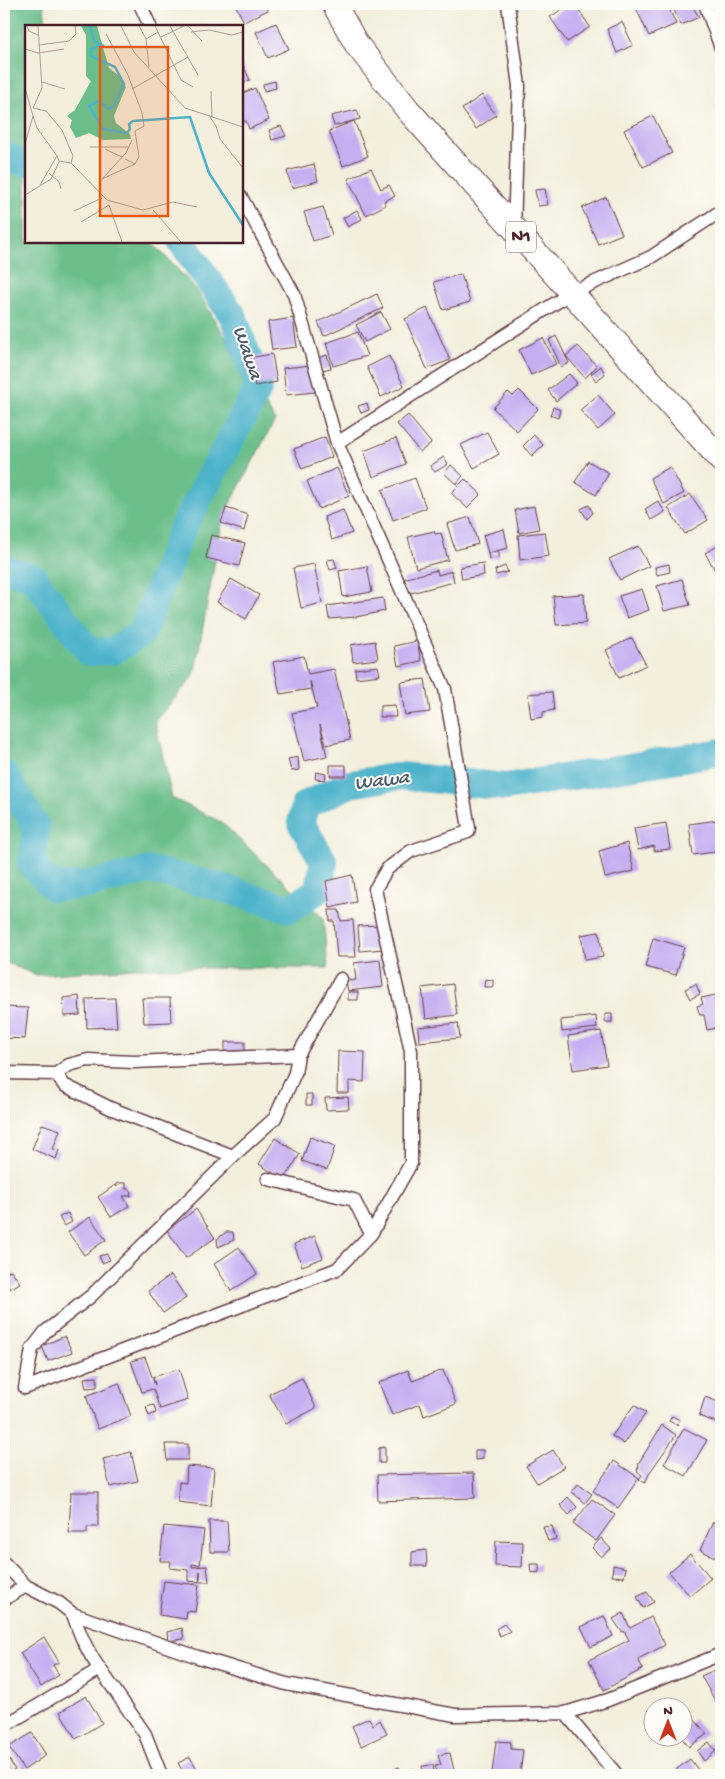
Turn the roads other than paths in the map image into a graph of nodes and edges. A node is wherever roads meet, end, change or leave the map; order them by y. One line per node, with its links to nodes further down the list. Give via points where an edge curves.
1 (140, 4): 5 (street)
2 (334, 4): 9 (highway, N1, via 357,45 408,110)
3 (508, 4): 9 (street, via 519,86)
4 (705, 4): 6 (street)
5 (150, 25)
6 (721, 48)
7 (242, 199): 11 (street, via 294,294)
8 (721, 211): 10 (street, via 651,257)
9 (514, 229): 10 (highway, N1)
10 (571, 293): 11 (street); 12 (highway, N1)
11 (337, 443): 19 (street, via 445,689 469,828 468,832 411,851 388,869 375,889 411,1051 411,1163)
12 (721, 460)
13 (341, 979): 14 (street)
14 (298, 1056): 16 (street, via 134,1062 88,1060 69,1065); 17 (street, via 295,1073 275,1118)
15 (4, 1074): 16 (street)
16 (56, 1074): 17 (street, via 64,1085 110,1108)
17 (233, 1156): 19 (street, via 91,1296 45,1332 32,1349 25,1388 337,1269)
18 (268, 1179): 19 (street, via 354,1200)
19 (371, 1234)
20 (4, 1563): 21 (street)
21 (26, 1586): 22 (street); 23 (street)
22 (4, 1599)
23 (73, 1614): 25 (street, via 90,1656); 26 (street, via 198,1658 286,1684 455,1715)
24 (721, 1654): 26 (street, via 608,1700)
25 (100, 1669): 27 (street); 28 (street, via 145,1734)
26 (565, 1713): 29 (street)
27 (4, 1726)
28 (161, 1775)
29 (616, 1775)

